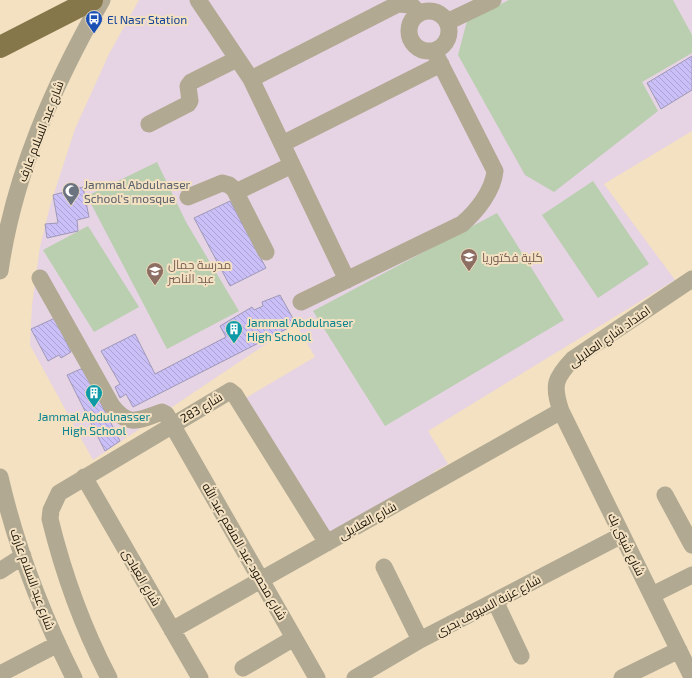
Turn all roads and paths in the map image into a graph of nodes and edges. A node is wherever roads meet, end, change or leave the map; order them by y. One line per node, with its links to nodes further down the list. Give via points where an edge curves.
1 (60, 0): 8 (main road)
2 (92, 0): 9 (main road)
3 (102, 0): 18 (street, شارع عبد السلام عارف, via 48,105)
4 (198, 0): 11 (street)
5 (493, 0): 7 (street)
6 (419, 13): 7 (street, via 430,11 440,14); 10 (street, via 408,29 410,39 416,47); 12 (street, via 411,5 398,4)
7 (447, 22): 10 (street, via 449,34)
8 (0, 32)
9 (0, 47)
10 (438, 58): 14 (street); 23 (street, via 495,171 494,182 475,211 462,224)
11 (237, 59): 12 (street); 13 (street, via 191,82 188,86 188,104)
12 (250, 79): 14 (street)
13 (149, 124)
14 (282, 144): 15 (street)
15 (292, 165): 16 (street); 23 (street)
16 (236, 192): 17 (street, via 229,185 222,183); 19 (street)
17 (188, 197)
18 (5, 224): 20 (street, شارع عبد السلام عارف)
19 (266, 252)
20 (0, 271)
21 (40, 278): 26 (street, via 120,417 138,421 162,412)
22 (692, 279): 25 (street, امتداد شارع العلايلى, via 573,359 559,374 555,387)
23 (347, 280): 24 (street)
24 (301, 302)
25 (562, 411): 30 (street, شارع شيتى بك); 31 (street, شارع العلايلى)
26 (172, 424): 28 (street, شارع 283); 31 (street, شارع 283, via 227,392 233,393); 37 (street, شارع محمود عبد المنعم عبد الله)
27 (0, 477): 33 (street, شارع عبد السلام عارف)
28 (84, 477): 40 (street, شارع العبادى); 50 (street, شارع 283, via 59,493 50,519 73,600 91,644)
29 (665, 495): 32 (street)
30 (622, 535): 38 (street, شارع شيتى بك); 39 (street, شارع عزبة السيوف بحرى)
31 (327, 543): 37 (street, شارع العلايلى)
32 (692, 545)
33 (23, 556): 35 (street); 43 (street, شارع عبد السلام عارف)
34 (384, 568): 42 (street)
35 (0, 571)
36 (692, 575): 38 (street)
37 (261, 580): 40 (street, شارع العلايلى); 41 (street, شارع محمود عبد المنعم عبد الله)
38 (652, 595): 44 (street, شارع شيتى بك)
39 (494, 601): 42 (street, شارع عزبة السيوف بحرى); 45 (street)
40 (172, 630): 51 (street, شارع العبادى)
41 (294, 638): 46 (street); 52 (street, شارع محمود عبد المنعم عبد الله)
42 (420, 640): 53 (street, شارع عزبة السيوف بحرى)
43 (58, 644): 47 (street); 49 (street, شارع عبد السلام عارف)
44 (679, 650): 48 (street, شارع شيتى بك); 54 (street)
45 (521, 656)
46 (243, 668)
47 (0, 674)
48 (692, 677)
49 (74, 678)
50 (109, 678)
51 (200, 678)
52 (317, 678)
53 (355, 678)
54 (622, 678)

